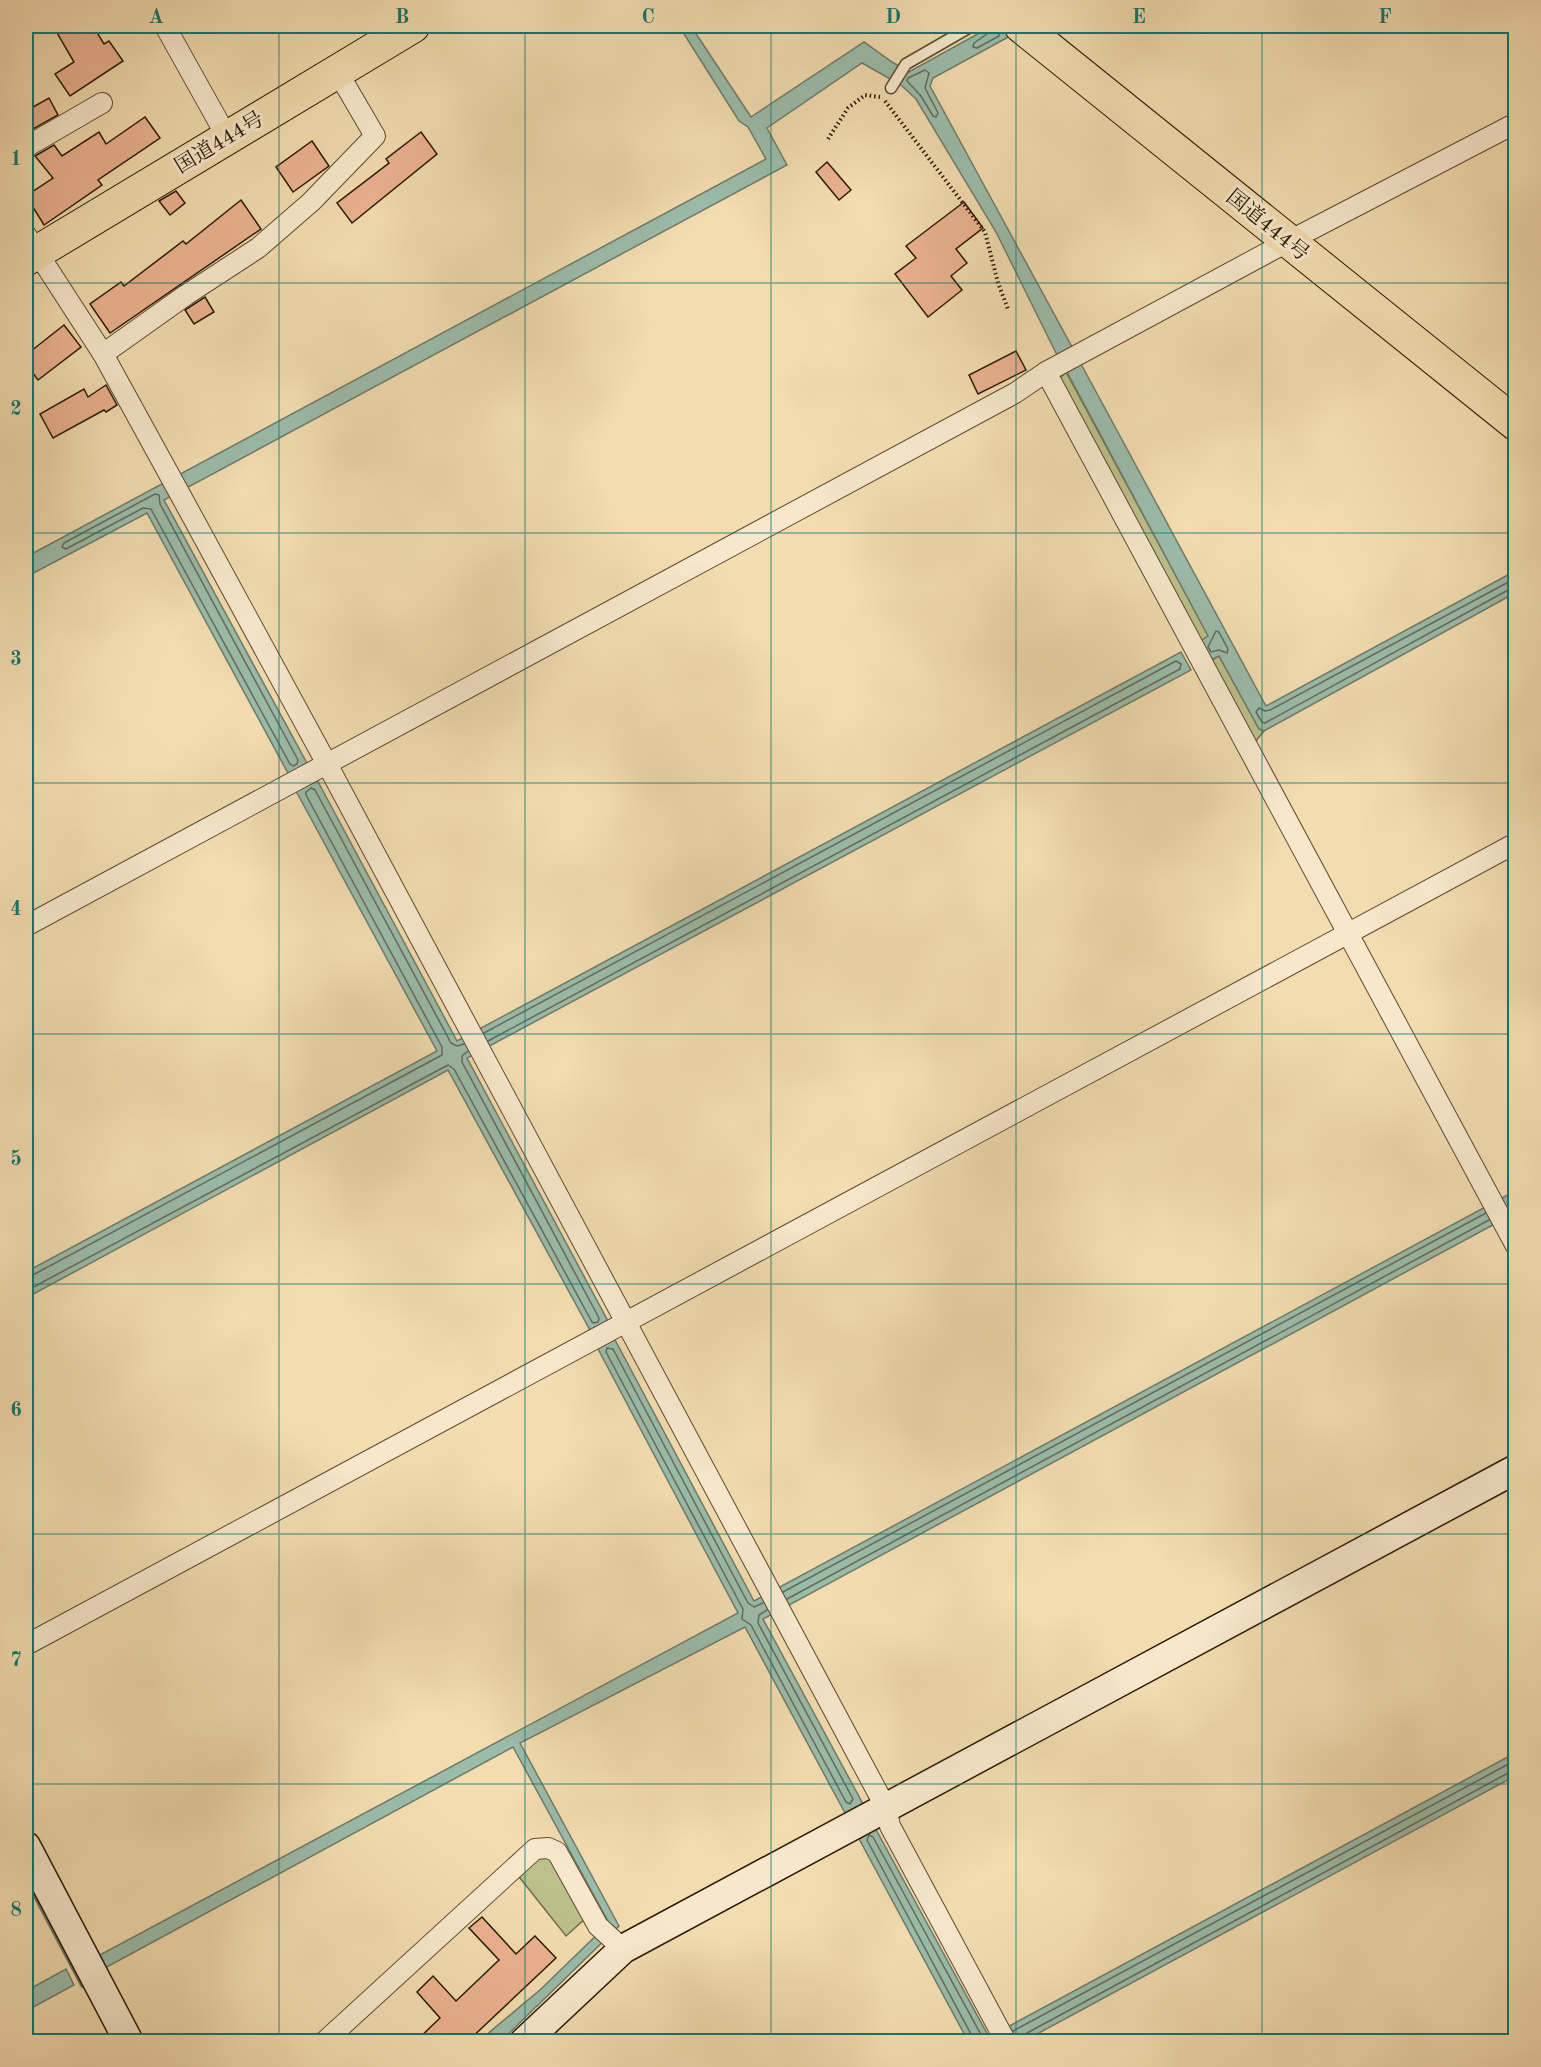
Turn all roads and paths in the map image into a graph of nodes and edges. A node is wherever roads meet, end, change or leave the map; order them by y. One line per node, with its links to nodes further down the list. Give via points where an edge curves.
1 (165, 26): 10 (street)
2 (412, 26): 5 (highway, 国道444号)
3 (972, 26): 6 (lane, via 906,64)
4 (1021, 26): 13 (highway, 国道444号)
5 (337, 71): 10 (highway, 国道444号); 16 (street, via 375,136 311,202 258,248)
6 (891, 88): 7 (path)
7 (881, 97): 11 (path, via 865,95 848,108); 15 (path, via 985,232)
8 (102, 103): 12 (street)
9 (1515, 123): 13 (street)
10 (227, 137): 14 (highway, 国道444号)
11 (828, 139)
12 (26, 147)
13 (1289, 241): 17 (street); 18 (highway, 国道444号)
14 (29, 249): 16 (street)
15 (1008, 309)
16 (104, 354): 19 (street)
17 (1046, 372): 19 (street, via 1015,393); 22 (street)
18 (1515, 424)
19 (327, 764): 21 (street); 24 (street)
20 (1515, 843): 22 (street)
21 (26, 926)
22 (1347, 933): 23 (street); 24 (street)
23 (1515, 1246)
24 (626, 1322): 26 (street); 27 (street)
25 (1515, 1469): 27 (street)
26 (26, 1645)
27 (886, 1808): 29 (street); 30 (street, via 890,1826)
28 (26, 1846): 31 (street)
29 (611, 1938): 32 (street, via 557,1852 535,1849); 33 (street)
30 (1002, 2034)
31 (129, 2042)
32 (324, 2042)
33 (524, 2042)

